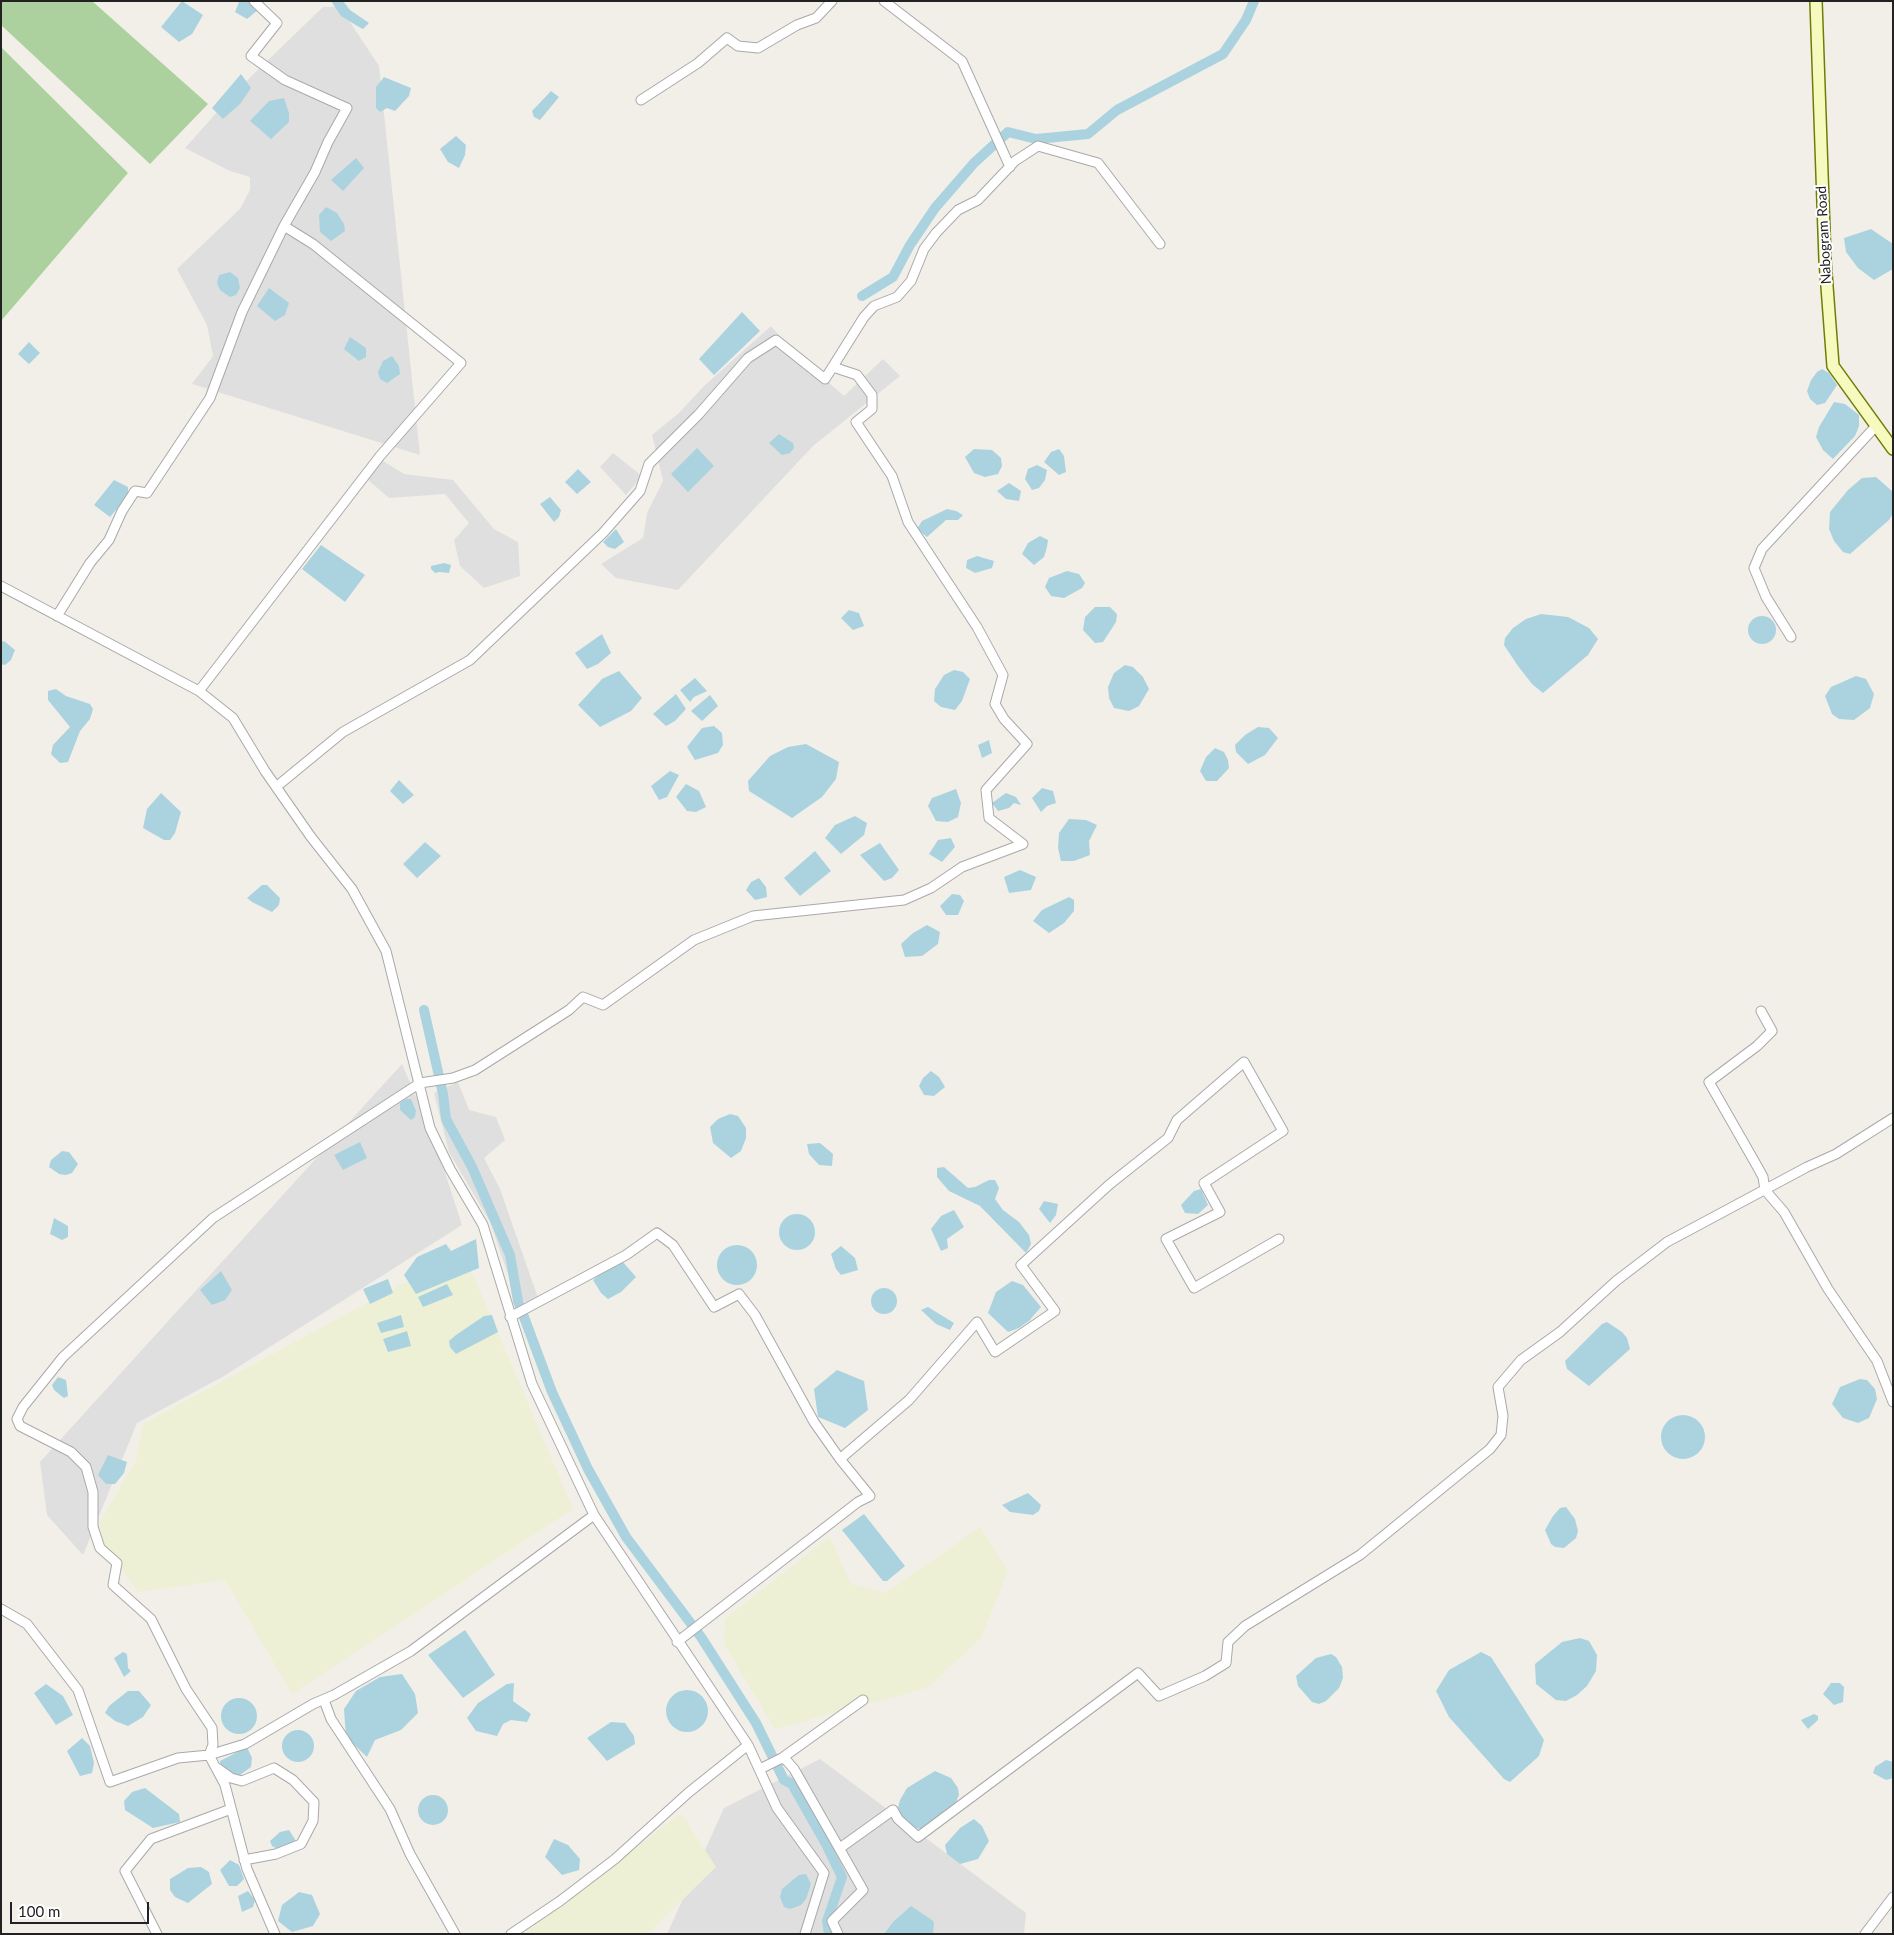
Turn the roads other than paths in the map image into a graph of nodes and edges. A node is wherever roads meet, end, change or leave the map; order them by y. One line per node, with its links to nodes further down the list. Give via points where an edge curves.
1 (254, 1): 7 (street, via 277,23 251,56 285,80 347,108)
2 (832, 1): 5 (street, via 816,18 797,25 758,48 738,46 727,38 698,63)
3 (884, 1): 6 (street, via 962,61)
4 (1816, 1): 10 (main road, Nabogram Road, via 1825,260 1833,366)
5 (641, 100)
6 (1010, 167): 8 (street, via 1038,146 1098,163); 9 (street, via 978,200 958,210 936,233 924,249 911,281 897,297 874,306 864,317)
7 (284, 226): 13 (street, via 242,312 210,398 147,493 135,491 109,540 90,563); 15 (street, via 313,244 460,363 380,456)
8 (1160, 244)
9 (833, 367): 16 (street, via 825,379 776,340 748,358 650,464 640,491 604,533 470,660 343,732); 18 (street, via 857,375 872,395 872,410 856,422 892,476 908,522 977,627 1002,675 994,704 1027,744 986,790 989,818 1023,844 962,867 931,888 904,900 753,916 694,940 603,1005 583,997 569,1010 492,1060 453,1078)
10 (1876, 426): 11 (main road, Nabogram Road); 14 (street, via 1762,549 1754,568 1766,596)
11 (1893, 449)
12 (1, 586): 13 (street)
13 (57, 616): 15 (street)
14 (1791, 637)
15 (200, 691): 16 (street, via 232,718)
16 (278, 785): 18 (street, via 311,838 352,889 386,950)
17 (1761, 1011): 20 (street, via 1772,1031 1709,1082 1757,1166)
18 (420, 1083): 22 (street, via 430,1128 483,1225); 31 (street, via 213,1218 63,1356 17,1419 20,1426 71,1452 86,1467 93,1492 93,1527 100,1548 116,1563 113,1585 151,1619 186,1689 212,1728 214,1745)
19 (1893, 1118): 20 (street, via 1836,1154)
20 (1765, 1190): 23 (street, via 1784,1212 1828,1289 1877,1361); 36 (street, via 1660,1247 1616,1281 1560,1332 1521,1360 1498,1387 1503,1416 1501,1435 1490,1449 1360,1555 1246,1626 1228,1642 1226,1663 1159,1696 1138,1673 918,1837 893,1810)
21 (1279, 1239): 24 (street, via 1194,1288 1166,1239 1220,1212 1204,1182 1284,1132 1244,1062 1177,1120 1168,1138 1110,1184 1020,1265 1055,1311 995,1352 977,1322 909,1400)
22 (512, 1315): 24 (street, via 626,1254 657,1233 673,1245 714,1307 740,1294 814,1422); 25 (street, via 532,1384)
23 (1893, 1402)
24 (840, 1459): 27 (street, via 870,1496)
25 (594, 1515): 27 (street); 28 (street, via 411,1651)
26 (1, 1610): 31 (street, via 28,1624 78,1690 110,1782 178,1758)
27 (678, 1642): 30 (street)
28 (324, 1700): 31 (street, via 245,1744); 41 (street, via 330,1719 390,1809 410,1854)
29 (862, 1700): 32 (street)
30 (748, 1745): 34 (street); 42 (street, via 688,1793 615,1859)
31 (209, 1754): 33 (street)
32 (782, 1758): 34 (street); 36 (street, via 794,1769)
33 (217, 1768): 35 (street); 37 (street, via 242,1781 274,1768 293,1780 314,1802 313,1821 301,1844 276,1854)
34 (762, 1769): 43 (street, via 777,1808 824,1873)
35 (230, 1809): 37 (street); 39 (street, via 151,1839 124,1871)
36 (840, 1848): 44 (street, via 863,1890 832,1921)
37 (244, 1860): 40 (street)
38 (1893, 1898): 45 (street)
39 (157, 1934)
40 (275, 1934)
41 (454, 1934)
42 (511, 1934)
43 (806, 1934)
44 (838, 1934)
45 (1865, 1934)

